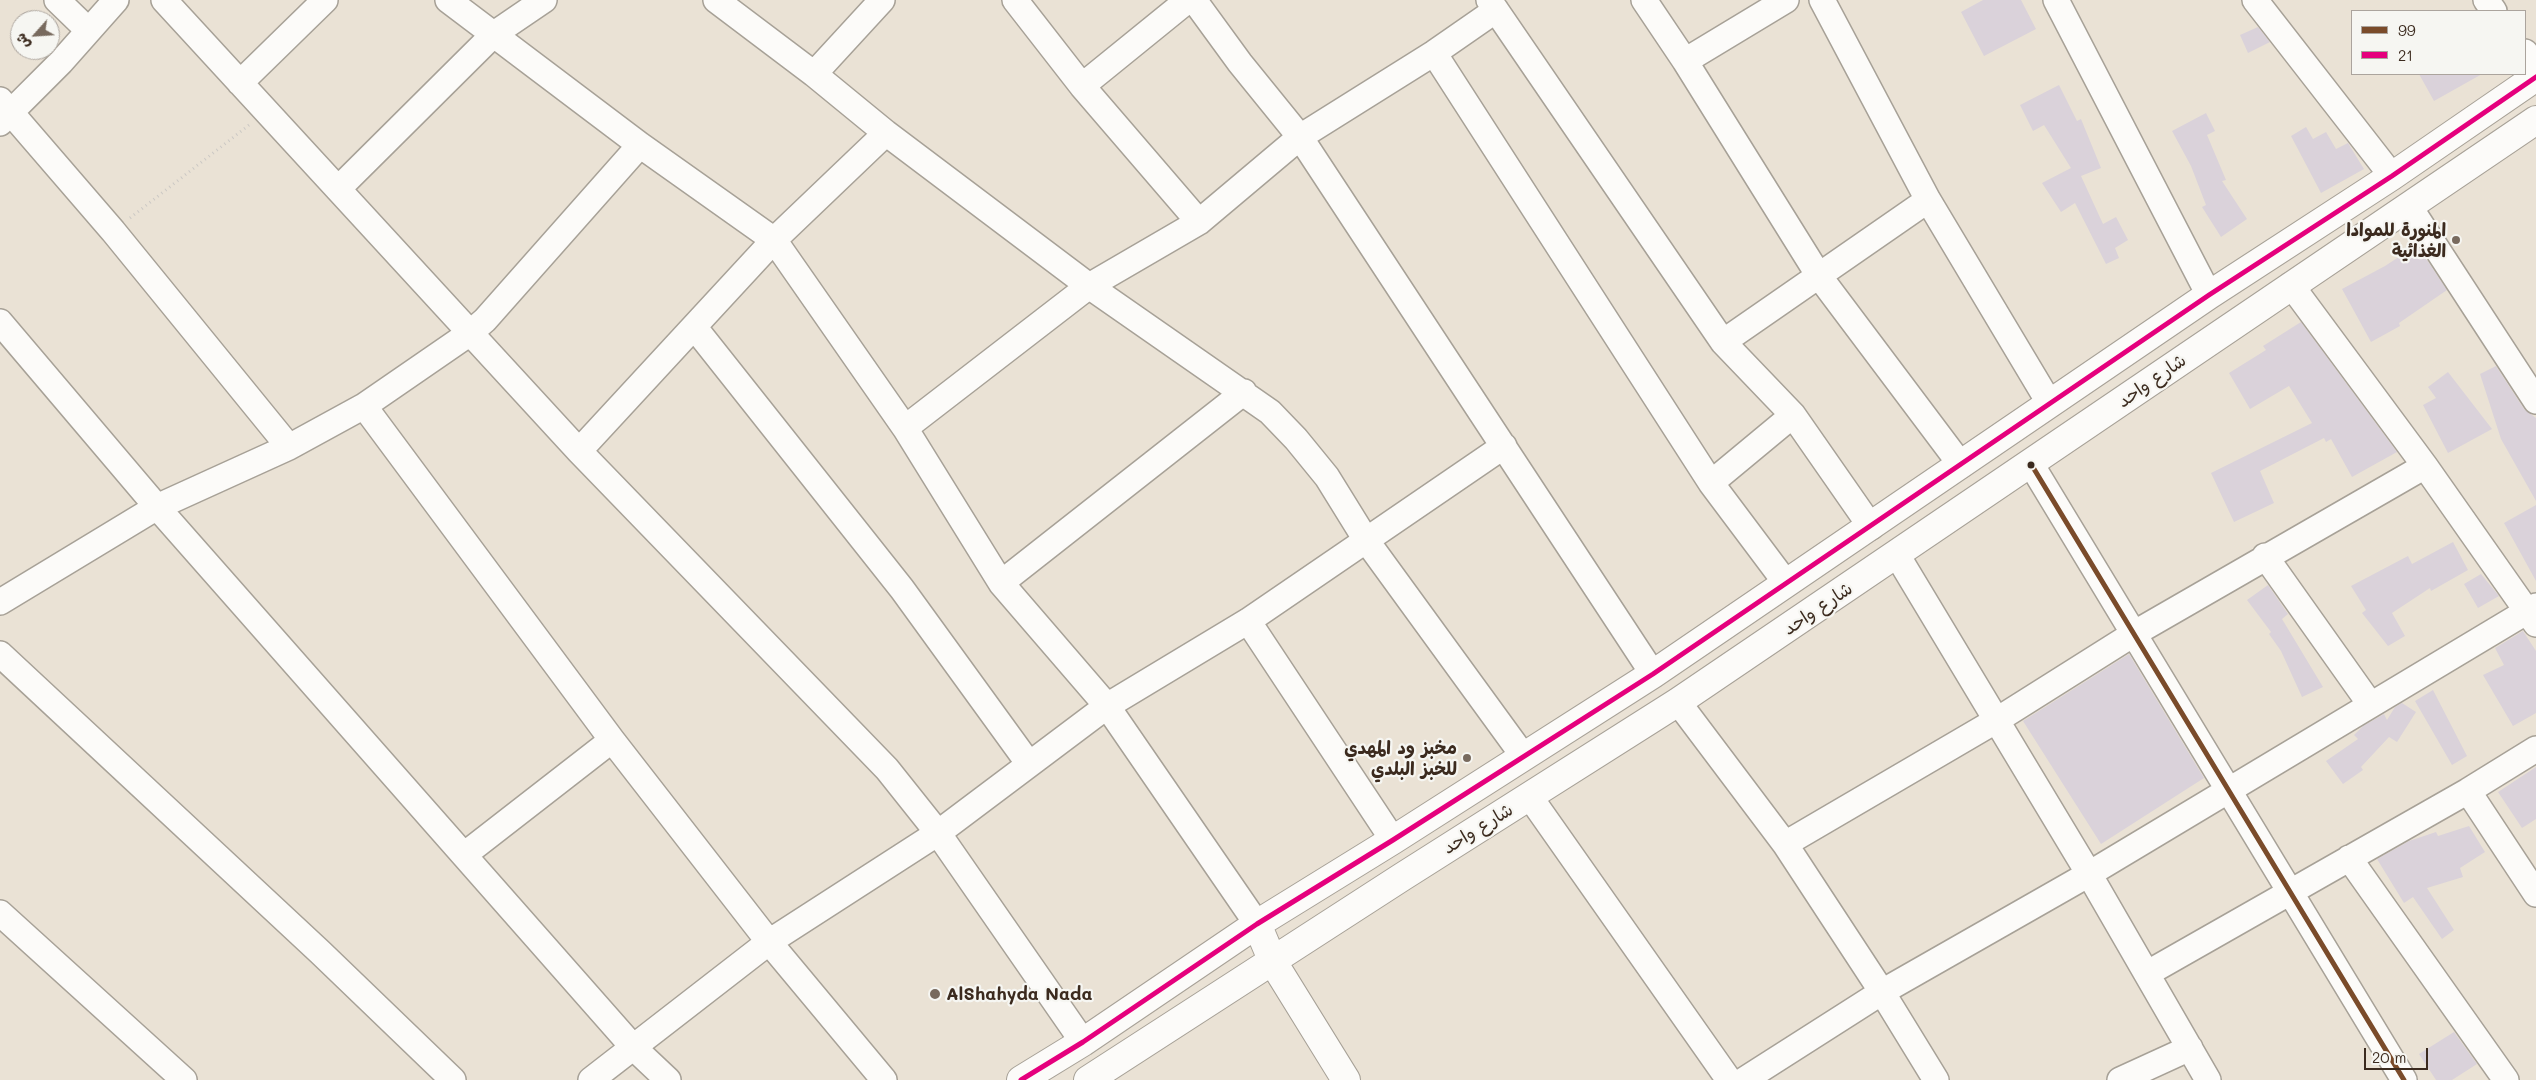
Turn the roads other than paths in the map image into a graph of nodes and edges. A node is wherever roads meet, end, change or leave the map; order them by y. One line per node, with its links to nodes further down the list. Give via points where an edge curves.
1 (57, 0): 18 (street)
2 (116, 0): 18 (street)
3 (164, 0): 26 (street)
4 (325, 0): 26 (street)
5 (448, 0): 19 (street)
6 (544, 0): 19 (street)
7 (716, 0): 24 (street)
8 (882, 0): 24 (street)
9 (1016, 0): 27 (street)
10 (1188, 0): 27 (street)
11 (1194, 0): 31 (street)
12 (1644, 0): 22 (street)
13 (1786, 0): 22 (street)
14 (1822, 0): 35 (street)
15 (2056, 0): 42 (street)
16 (2255, 0): 33 (street)
17 (1493, 5): 20 (street); 46 (street)
18 (88, 30): 28 (street)
19 (494, 34): 32 (street); 34 (street)
20 (1434, 53): 31 (street); 59 (street)
21 (2526, 53): 23 (street)
22 (1685, 61): 39 (street)
23 (2536, 67)
24 (814, 74): 30 (street)
25 (2536, 77): 33 (street, شارع واحد)
26 (240, 83): 34 (street)
27 (1082, 86): 37 (street)
28 (4, 111): 54 (street, via 113,231)
29 (2536, 120): 36 (street, شارع واحد)
30 (886, 134): 38 (street); 41 (street)
31 (1300, 137): 37 (street); 53 (street)
32 (640, 145): 38 (street); 45 (street)
33 (2392, 176): 42 (street, شارع واحد)
34 (338, 190): 45 (street)
35 (1928, 200): 39 (street); 49 (street)
36 (2409, 206): 40 (street, شارع واحد); 48 (street)
37 (1199, 222): 41 (street)
38 (774, 240): 44 (street); 52 (street)
39 (1819, 276): 46 (street); 57 (street)
40 (2291, 285): 56 (street, شارع واحد); 58 (street)
41 (1089, 286): 47 (street); 52 (street)
42 (2209, 295): 49 (street, شارع واحد)
43 (0, 322): 60 (street)
44 (695, 328): 55 (street); 80 (street, via 902,588)
45 (470, 333): 50 (street); 55 (street)
46 (1723, 342): 51 (street)
47 (1244, 392): 62 (street, via 1270,412 1296,439 1327,477); 65 (street)
48 (2536, 401)
49 (2050, 404): 57 (street, شارع واحد)
50 (364, 406): 54 (street); 77 (street)
51 (1793, 414): 59 (street); 61 (street)
52 (905, 428): 65 (street)
53 (1504, 446): 62 (street); 72 (street)
54 (289, 447): 60 (street)
55 (579, 451): 84 (street, via 886,769)
56 (2031, 464): 63 (street, شارع واحد); 70 (street)
57 (1961, 465): 61 (street, شارع واحد)
58 (2425, 466): 64 (street); 68 (street)
59 (1711, 483): 66 (street)
60 (157, 507): 67 (street); 87 (street)
61 (1871, 527): 66 (street, شارع واحد)
62 (1366, 540): 69 (street); 79 (street)
63 (1896, 555): 73 (street, شارع واحد); 76 (street)
64 (2265, 556): 70 (street); 74 (street)
65 (1002, 583): 75 (street)
66 (1786, 583): 72 (street, شارع واحد)
67 (1, 600)
68 (2533, 613): 74 (street)
69 (1248, 621): 75 (street); 85 (street)
70 (2135, 633): 76 (street); 81 (street)
71 (0, 654): 102 (street)
72 (1653, 674): 79 (street, شارع واحد)
73 (1678, 702): 83 (street, شارع واحد); 86 (street)
74 (2370, 704): 81 (street)
75 (1107, 706): 80 (street); 93 (street)
76 (1997, 720): 86 (street); 89 (street)
77 (612, 740): 87 (street); 94 (street)
78 (2536, 749): 82 (street)
79 (1524, 757): 85 (street, شارع واحد)
80 (1029, 764): 84 (street)
81 (2230, 790): 89 (street); 90 (street)
82 (2468, 792): 88 (street); 91 (street)
83 (1530, 797): 95 (street, شارع واحد); 109 (street)
84 (938, 833): 94 (street); 98 (street)
85 (1393, 840): 93 (street, شارع واحد)
86 (1785, 844): 97 (street)
87 (464, 855): 99 (street)
88 (2349, 858): 90 (street); 115 (street)
89 (2089, 874): 96 (street); 97 (street)
90 (2292, 892): 96 (street); 114 (street)
91 (2536, 894)
92 (0, 913): 101 (street)
93 (1257, 924): 95 (street); 98 (street, شارع واحد)
94 (769, 942): 99 (street); 105 (street)
95 (1273, 962): 107 (street, شارع واحد); 108 (street)
96 (2148, 974): 100 (street)
97 (1882, 992): 110 (street); 111 (street)
98 (1083, 1042): 106 (street, شارع واحد)
99 (633, 1047): 103 (street); 104 (street)
100 (2190, 1048): 112 (street); 113 (street)
101 (184, 1080)
102 (453, 1080)
103 (591, 1080)
104 (668, 1080)
105 (884, 1080)
106 (1021, 1080)
107 (1088, 1080)
108 (1346, 1080)
109 (1729, 1080)
110 (1744, 1080)
111 (1936, 1080)
112 (2120, 1080)
113 (2208, 1080)
114 (2404, 1080)
115 (2506, 1080)

